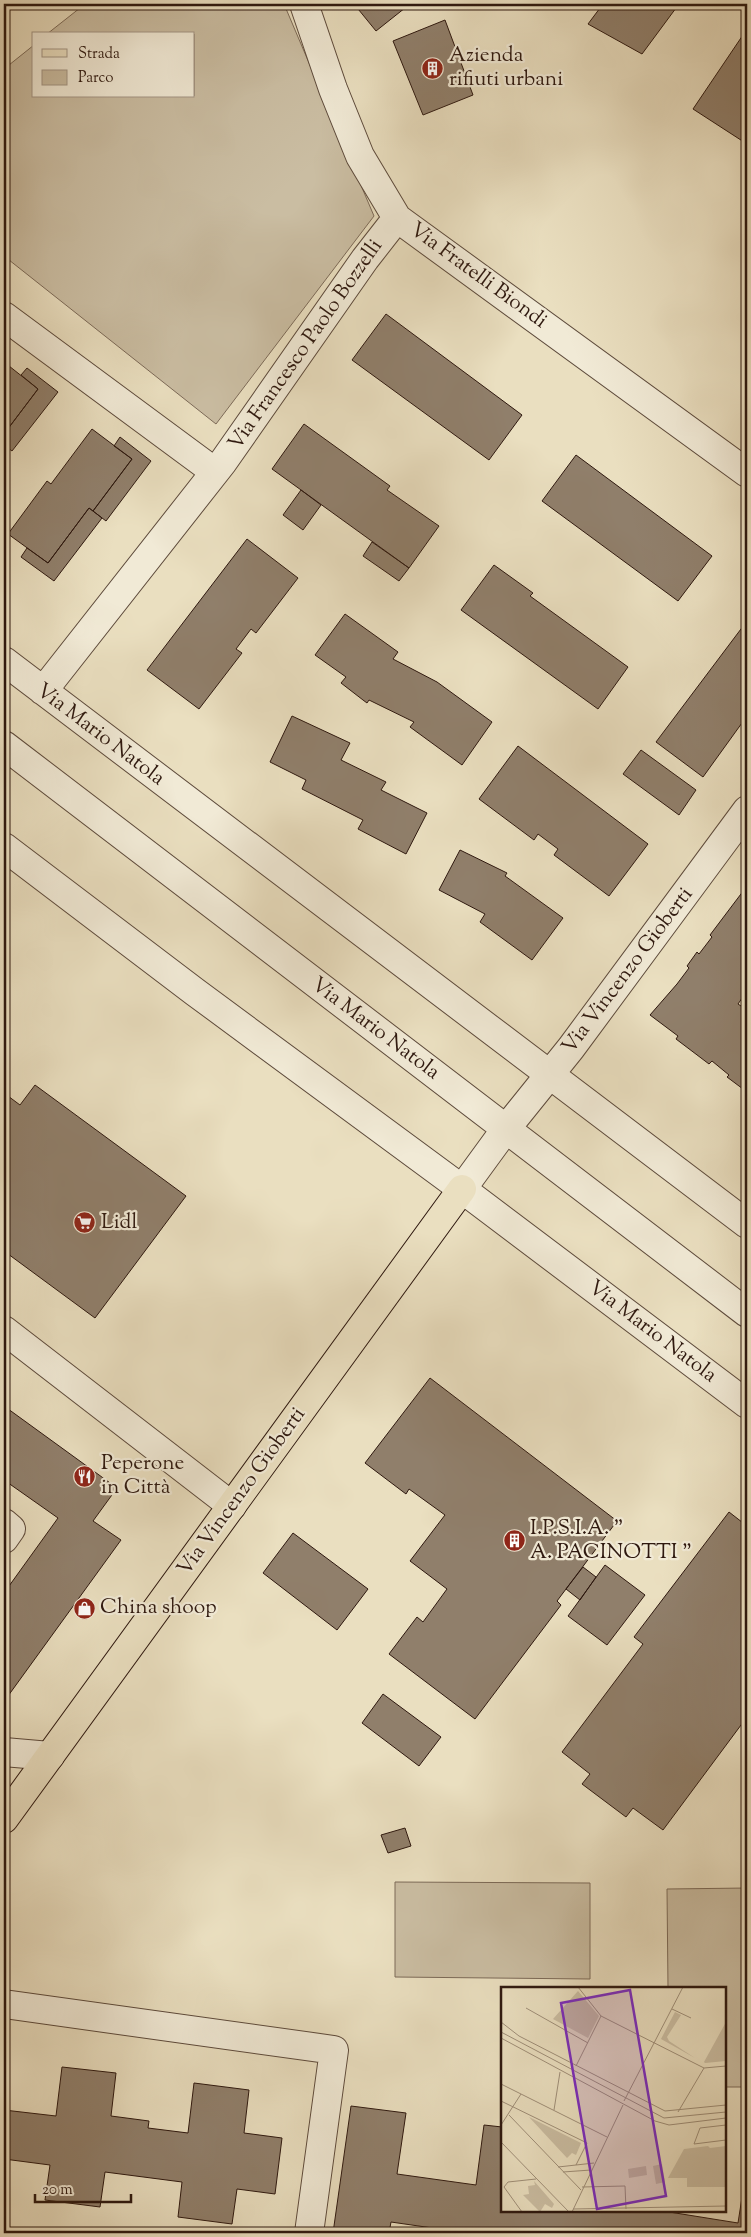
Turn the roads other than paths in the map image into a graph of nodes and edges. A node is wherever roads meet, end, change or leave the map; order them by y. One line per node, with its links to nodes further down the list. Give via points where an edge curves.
1 (304, 4): 2 (street, Via Fratelli Biondi, via 360,156)
2 (397, 218): 4 (street, Via Francesco Paolo Bozzelli); 5 (street, Via Fratelli Biondi)
3 (4, 316): 4 (street, Via Francesco Paolo Bozzelli)
4 (215, 472): 7 (street, Via Francesco Paolo Bozzelli)
5 (747, 473)
6 (4, 662): 7 (street, Via Mario Natola)
7 (43, 691): 11 (street, Via Mario Natola)
8 (4, 744): 12 (street, Via Mario Natola)
9 (747, 810): 11 (street, Via Vincenzo Gioberti)
10 (4, 846): 13 (street, Via Mario Natola)
11 (551, 1074): 12 (street, Via Vincenzo Gioberti); 14 (street, Via Mario Natola)
12 (506, 1130): 13 (street, Via Vincenzo Gioberti); 15 (street, Via Mario Natola)
13 (462, 1189): 17 (street, Via Mario Natola); 18 (main road, Via Vincenzo Gioberti)
14 (747, 1224)
15 (747, 1313)
16 (4, 1330): 18 (street)
17 (747, 1404)
18 (232, 1506): 22 (main road, Via Vincenzo Gioberti)
19 (4, 1523): 20 (street, via 11,1528)
20 (4, 1539)
21 (4, 1752): 22 (street)
22 (50, 1756): 23 (main road, Via Vincenzo Gioberti)
23 (4, 1818)
24 (4, 2004): 25 (street, via 334,2050)
25 (309, 2233)

